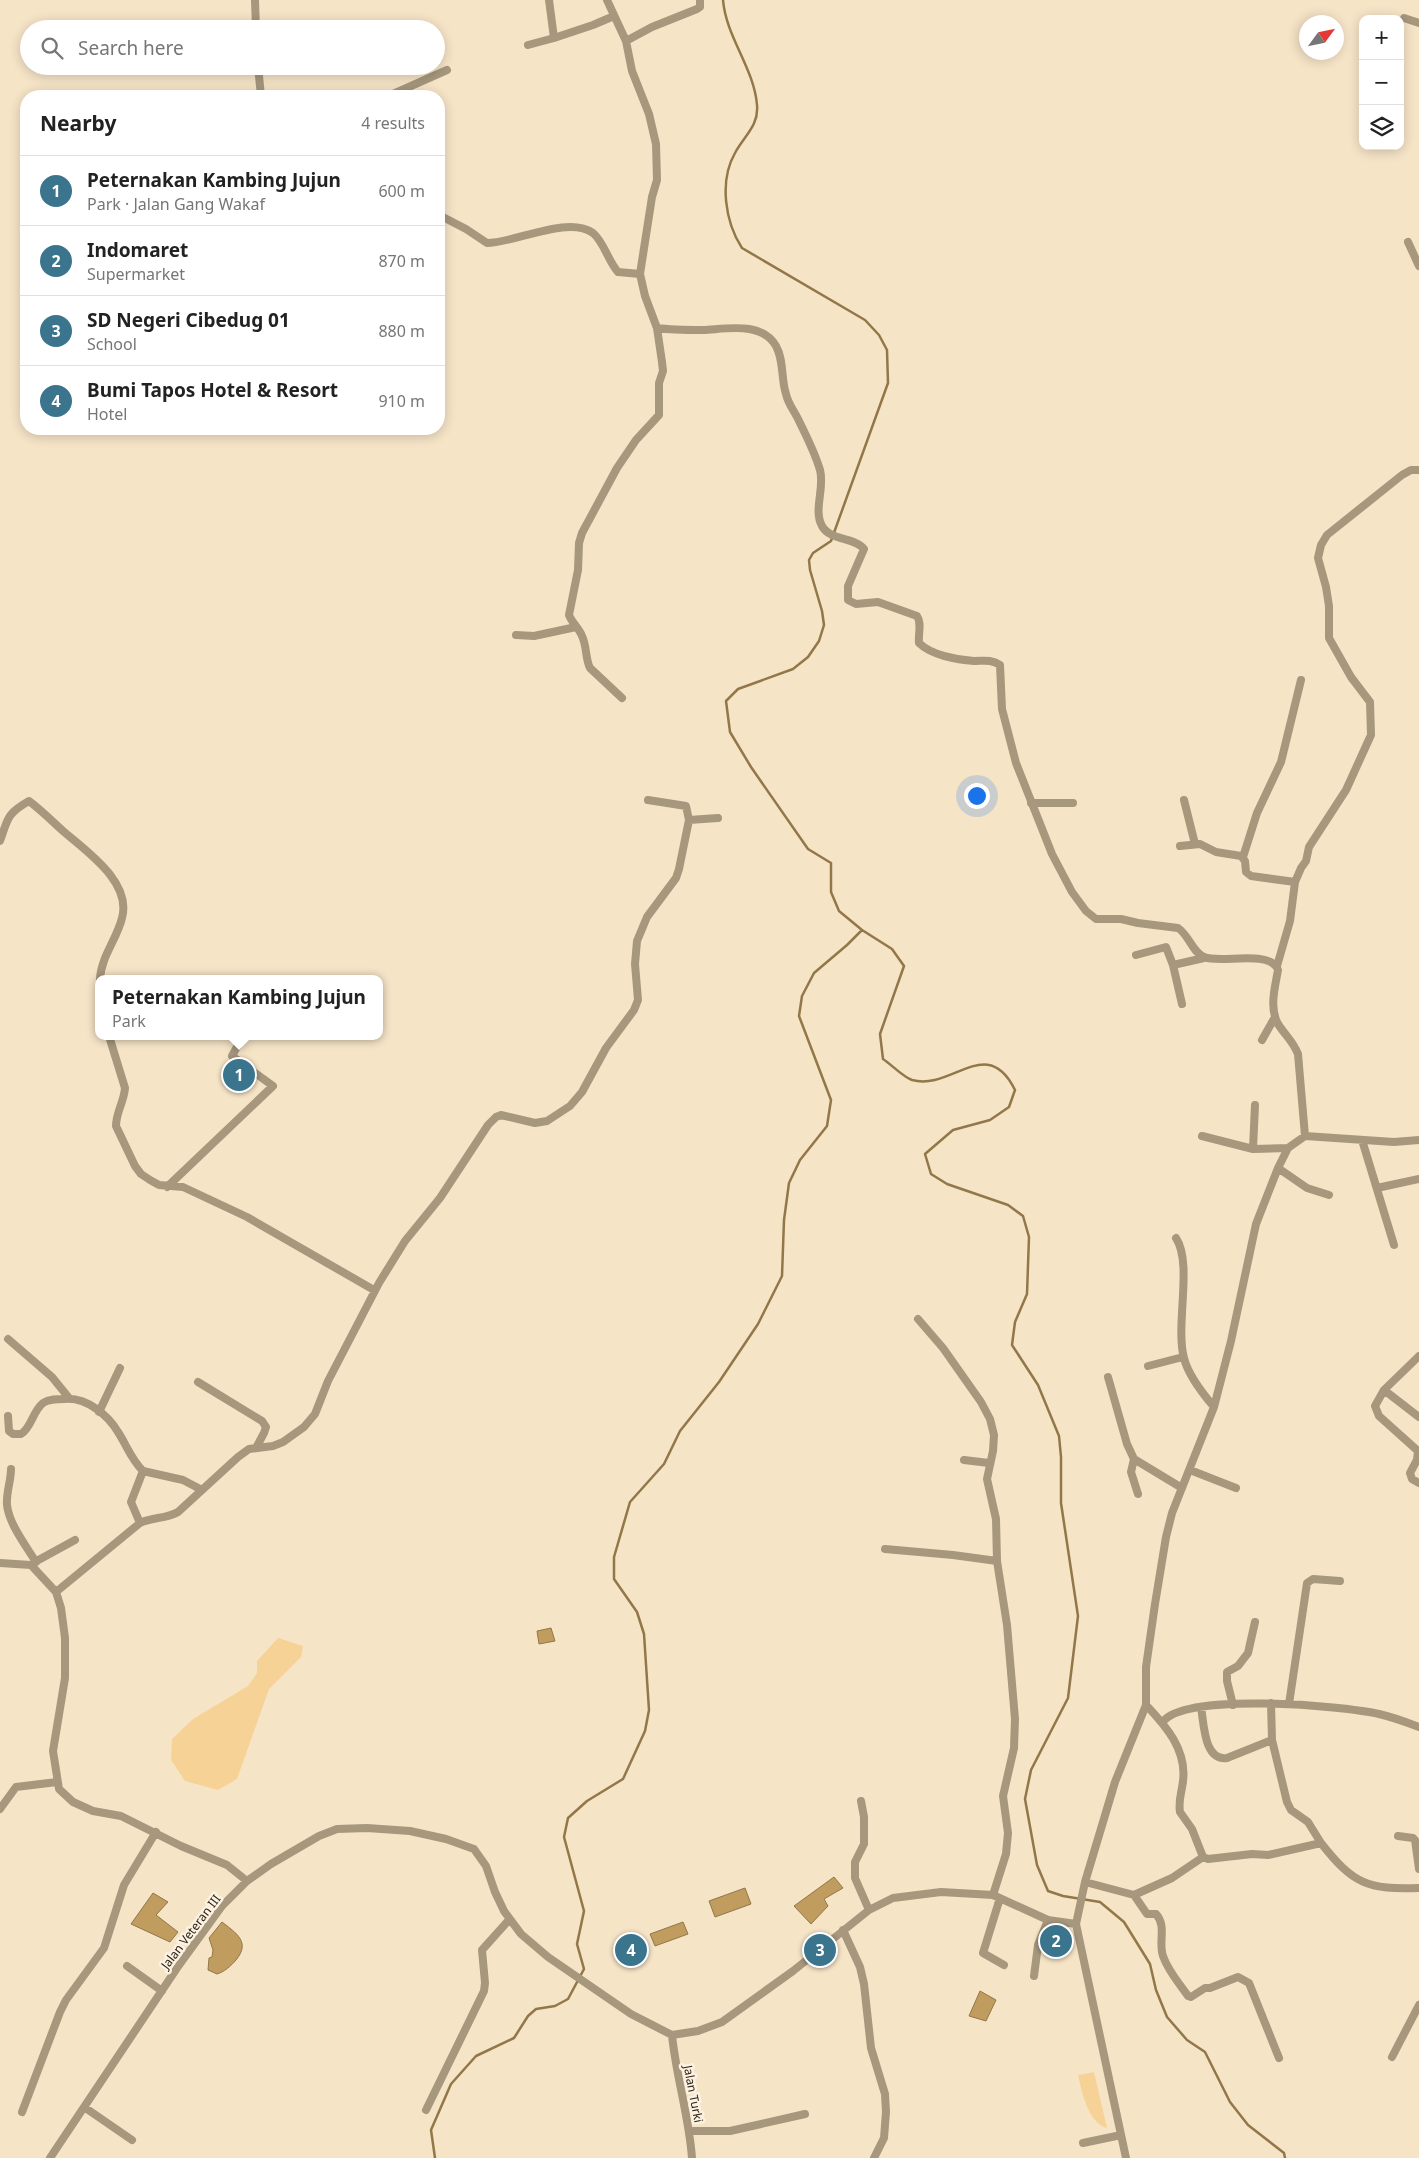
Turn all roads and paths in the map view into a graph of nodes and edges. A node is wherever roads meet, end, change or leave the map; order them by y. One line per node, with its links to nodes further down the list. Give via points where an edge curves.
1 (255, 0): 7 (street)
2 (549, 0): 9 (street)
3 (607, 0): 5 (street)
4 (700, 0): 10 (street, via 697,9)
5 (614, 16): 9 (street); 10 (street)
6 (1404, 18): 8 (street)
7 (256, 20)
8 (1419, 23)
9 (554, 38): 11 (street)
10 (626, 41): 19 (street, via 657,151 657,180)
11 (528, 45)
12 (259, 75): 14 (street)
13 (436, 75): 15 (street)
14 (260, 90)
15 (402, 90)
16 (445, 218): 19 (street, via 487,243 556,228 585,230 599,241 618,272)
17 (1408, 242): 18 (street)
18 (1419, 266)
19 (640, 274): 20 (street)
20 (657, 328): 22 (street, via 662,371 659,415 621,462 582,533 569,615); 28 (street, via 739,327 762,332 769,337 779,354 786,395 821,474 821,525 825,531 864,549 848,586 850,602 878,602 917,616 919,643 933,653 972,661 994,661 1000,665 1005,726)
21 (1419, 470): 36 (street, via 1402,475 1327,535 1321,545 1318,558 1328,596 1329,638 1351,677 1370,702 1371,734 1346,790 1310,848)
22 (576, 627): 23 (street, via 534,636); 25 (street, via 582,634 590,668)
23 (516, 635)
24 (1301, 680): 35 (street, via 1281,762 1257,813)
25 (622, 698)
26 (648, 800): 31 (street, via 686,806)
27 (1184, 800): 33 (street)
28 (1032, 804): 29 (street); 38 (street, via 1062,873 1090,916 1178,928)
29 (1073, 804)
30 (718, 818): 31 (street)
31 (689, 820): 61 (street, via 676,878 647,917 637,941 638,1000 582,1092 570,1106 547,1121 535,1123 507,1115 496,1117)
32 (0, 841): 41 (street, via 11,814 29,801 105,868 121,895 124,910)
33 (1195, 844): 34 (street); 35 (street)
34 (1180, 846)
35 (1244, 857): 36 (street, via 1246,872 1251,876)
36 (1295, 882): 40 (street, via 1290,921)
37 (1136, 955): 39 (street, via 1166,947)
38 (1204, 958): 39 (street); 40 (street, via 1255,959)
39 (1173, 965): 42 (street)
40 (1277, 966): 43 (street, via 1273,998)
41 (101, 975)
42 (1182, 1004)
43 (1275, 1017): 46 (street); 49 (street, via 1298,1054)
44 (110, 1040): 56 (street, via 125,1088 116,1126 141,1174)
45 (241, 1040): 56 (street, via 232,1056 273,1086)
46 (1262, 1040)
47 (1254, 1105): 53 (street)
48 (1202, 1136): 53 (street)
49 (1305, 1136): 50 (street); 52 (street)
50 (1362, 1140): 51 (street); 57 (street)
51 (1419, 1140)
52 (1288, 1148): 53 (street); 54 (street)
53 (1254, 1149)
54 (1278, 1168): 58 (street, via 1307,1188); 72 (street, via 1256,1224)
55 (1419, 1179): 57 (street)
56 (167, 1187): 61 (street, via 183,1187 247,1217)
57 (1377, 1188): 60 (street)
58 (1329, 1195)
59 (1176, 1238): 65 (street, via 1182,1260)
60 (1394, 1245)
61 (374, 1290): 76 (street, via 315,1414 304,1427 283,1442)
62 (918, 1319): 80 (street, via 943,1348 990,1419 994,1435)
63 (8, 1339): 71 (street, via 52,1376)
64 (1419, 1356): 70 (street)
65 (1183, 1357): 66 (street); 72 (street)
66 (1148, 1366)
67 (120, 1368): 73 (street)
68 (1108, 1376): 78 (street)
69 (198, 1382): 76 (street, via 262,1421 266,1426)
70 (1384, 1390): 75 (street); 77 (street, via 1375,1406 1379,1416 1415,1447)
71 (69, 1398): 73 (street); 74 (street, via 43,1403 21,1434 12,1434 9,1430)
72 (1214, 1407): 82 (street)
73 (99, 1412): 83 (street, via 113,1424)
74 (8, 1416)
75 (1419, 1417)
76 (256, 1448): 87 (street, via 238,1457)
77 (1419, 1456): 84 (street, via 1410,1473 1412,1479)
78 (1134, 1459): 85 (street); 88 (street, via 1132,1472)
79 (964, 1460): 80 (street)
80 (989, 1463): 92 (street, via 987,1479 996,1518)
81 (11, 1469): 93 (street, via 8,1510)
82 (1190, 1470): 85 (street); 86 (street)
83 (143, 1471): 87 (street, via 183,1480); 89 (street, via 131,1502)
84 (1419, 1483)
85 (1182, 1488): 100 (street, via 1166,1537 1146,1667)
86 (1236, 1488)
87 (202, 1490): 89 (street, via 171,1516)
88 (1138, 1494)
89 (140, 1523): 96 (street)
90 (75, 1540): 93 (street)
91 (885, 1549): 92 (street)
92 (996, 1561): 118 (street, via 1007,1625 1015,1719 1014,1748 1003,1796 1008,1834)
93 (33, 1563): 94 (street); 96 (street)
94 (0, 1564)
95 (1340, 1581): 99 (street, via 1313,1579 1307,1582)
96 (56, 1592): 106 (street, via 61,1608 65,1660 54,1751)
97 (1255, 1622): 101 (street, via 1245,1657 1227,1672)
98 (1271, 1704): 99 (street); 101 (street); 105 (street)
99 (1289, 1704): 104 (street, via 1378,1714)
100 (1146, 1705): 103 (street); 115 (street, via 1115,1782)
101 (1233, 1705): 102 (street)
102 (1201, 1707): 103 (street, via 1169,1715); 105 (street, via 1208,1746 1220,1759)
103 (1162, 1723): 112 (street, via 1182,1760 1180,1812 1192,1829)
104 (1419, 1727)
105 (1272, 1740): 111 (street, via 1287,1802 1291,1810 1308,1822)
106 (57, 1782): 108 (street, via 16,1787); 109 (street, via 64,1796 73,1802 92,1811 121,1816)
107 (860, 1801): 119 (street, via 864,1817 864,1844 855,1862 855,1878)
108 (0, 1809)
109 (156, 1832): 114 (street, via 226,1865); 134 (street, via 124,1885 104,1948 60,2012)
110 (1398, 1836): 113 (street, via 1415,1840)
111 (1321, 1843): 112 (street, via 1268,1855); 116 (street, via 1363,1883 1386,1889)
112 (1203, 1857): 117 (street, via 1177,1875)
113 (1419, 1869)
114 (247, 1881): 120 (street, Jalan Veteran III, via 319,1836 337,1829 410,1831 474,1849 486,1866); 127 (street, Jalan Veteran III, via 222,1906)
115 (1085, 1882): 117 (street); 122 (street)
116 (1419, 1888)
117 (1134, 1894): 131 (street, via 1147,1914 1156,1914 1161,1920 1164,1960 1188,1996 1238,1977 1250,1982)
118 (997, 1896): 119 (street, via 953,1892 907,1895); 121 (street); 124 (street, via 982,1953)
119 (869, 1910): 123 (street)
120 (509, 1920): 129 (street, Jalan Veteran III, via 539,1950 631,2014); 133 (street, via 482,1950 484,1991)
121 (1048, 1920): 122 (street); 126 (street, via 1038,1945)
122 (1076, 1924): 137 (street)
123 (844, 1930): 129 (street, via 722,2022 698,2031); 142 (street, via 860,1967 871,2048 886,2094 884,2138)
124 (1004, 1965)
125 (127, 1966): 127 (street)
126 (1034, 1976)
127 (162, 1991): 132 (street, Jalan Veteran III)
128 (1419, 2005): 130 (street)
129 (672, 2035): 136 (street, Jalan Turki)
130 (1392, 2057)
131 (1279, 2058)
132 (84, 2107): 138 (street); 140 (street, Jalan Veteran III)
133 (426, 2110)
134 (22, 2112)
135 (805, 2114): 136 (street, via 730,2131)
136 (689, 2132): 141 (street, Jalan Turki)
137 (1121, 2135): 139 (street); 143 (street)
138 (132, 2140)
139 (1084, 2143)
140 (50, 2158)
141 (692, 2158)
142 (874, 2158)
143 (1126, 2158)

